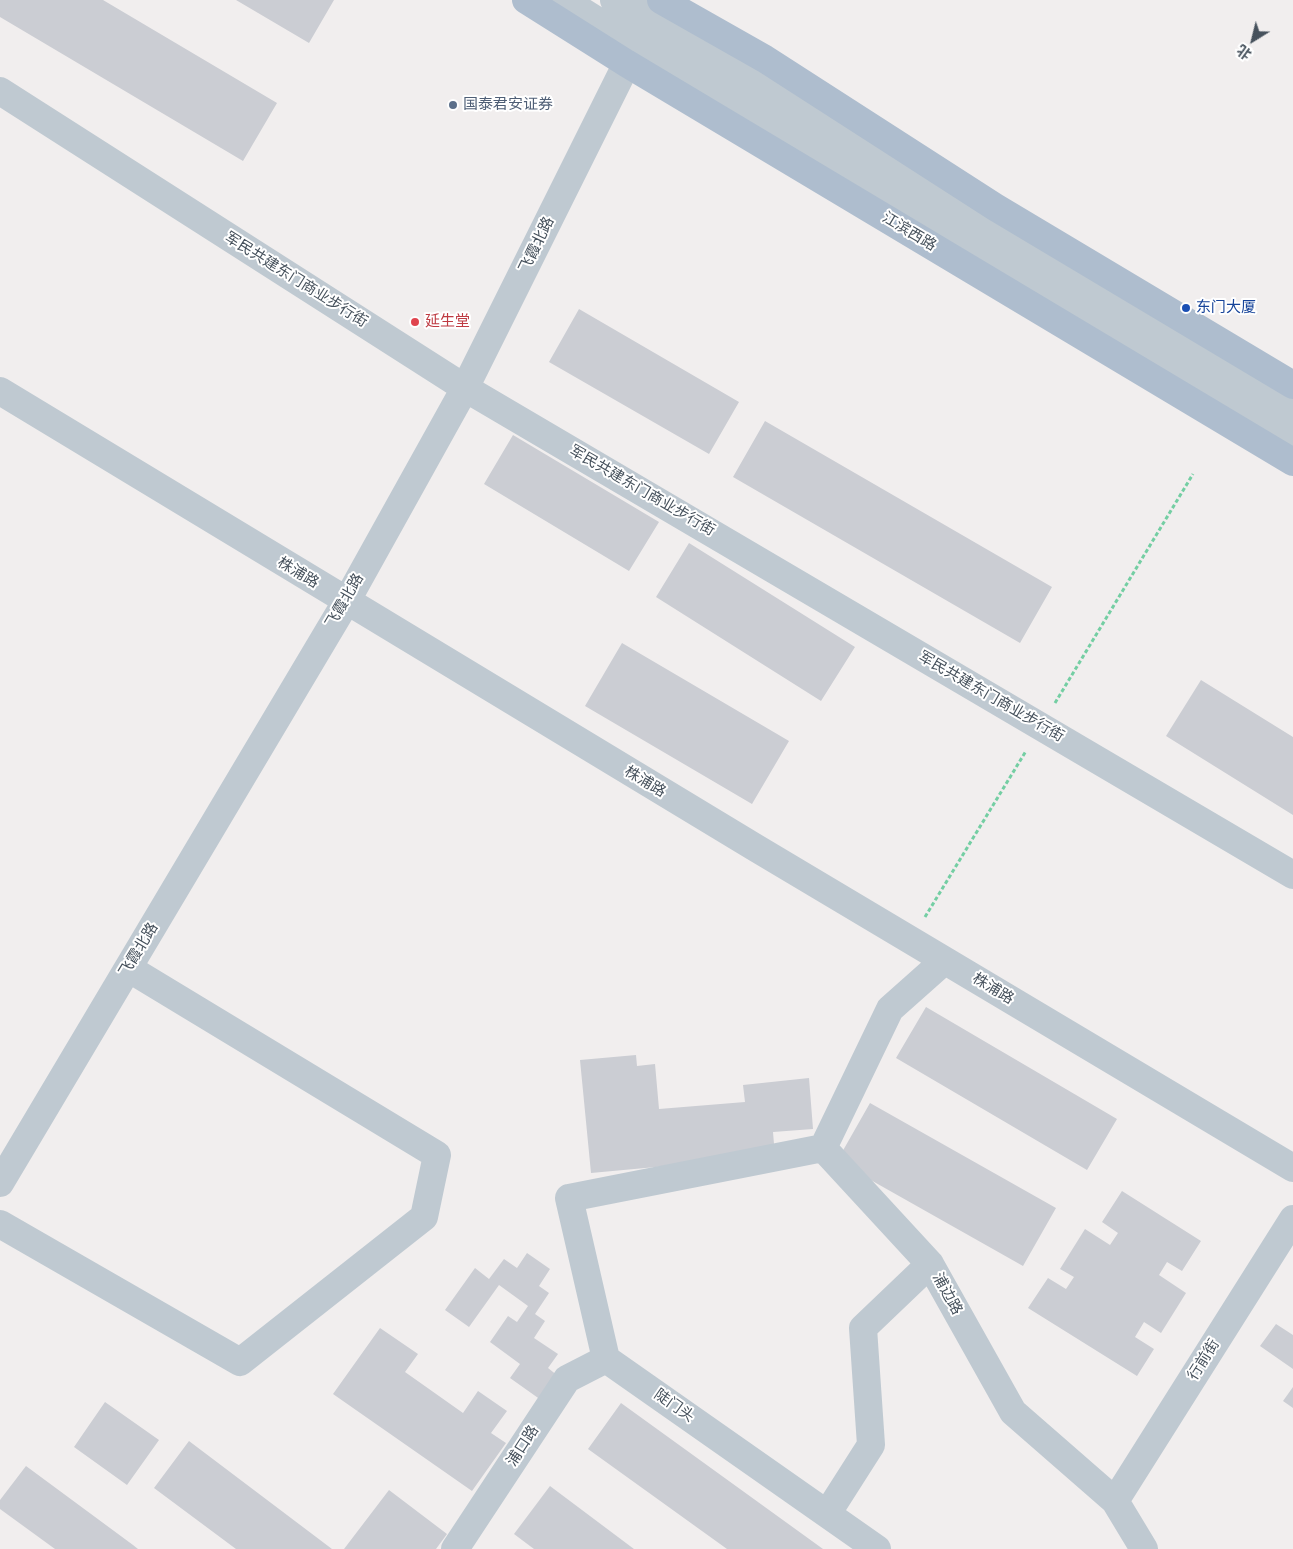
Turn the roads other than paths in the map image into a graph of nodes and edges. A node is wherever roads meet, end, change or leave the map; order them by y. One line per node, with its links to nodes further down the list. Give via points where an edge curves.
1 (526, 0): 5 (main road, 江滨西路)
2 (564, 0): 5 (street)
3 (614, 0): 4 (street)
4 (653, 6): 5 (street, 飞霞北路); 7 (main road, via 765,59 995,207); 10 (street)
5 (631, 54): 8 (street, 飞霞北路); 11 (street); 12 (main road, 江滨西路)
6 (0, 92): 8 (street, 军民共建东门商业步行街)
7 (1293, 385)
8 (465, 388): 13 (street, 飞霞北路); 14 (street, 军民共建东门商业步行街)
9 (0, 391): 13 (street, 株浦路)
10 (1293, 408)
11 (1293, 433)
12 (1293, 462)
13 (346, 602): 15 (street, 株浦路); 16 (street, 飞霞北路)
14 (1293, 875)
15 (944, 961): 17 (street, via 890,1009); 18 (street, 株浦路)
16 (128, 968): 19 (street, 飞霞北路); 21 (street, via 436,1156 424,1217 240,1362)
17 (823, 1148): 22 (street); 23 (street, via 569,1198)
18 (1293, 1168)
19 (0, 1183)
20 (1293, 1219): 24 (street, 行前街)
21 (0, 1224)
22 (930, 1264): 24 (street, 浦边路, via 1013,1412); 25 (street, 浦边路, via 863,1328 871,1445)
23 (606, 1359): 25 (street, 陡门头); 26 (street, 浦口路, via 567,1379)
24 (1115, 1501): 28 (street, 浦边路)
25 (826, 1514): 27 (street, 陡门头)
26 (455, 1549)
27 (877, 1549)
28 (1144, 1549)

